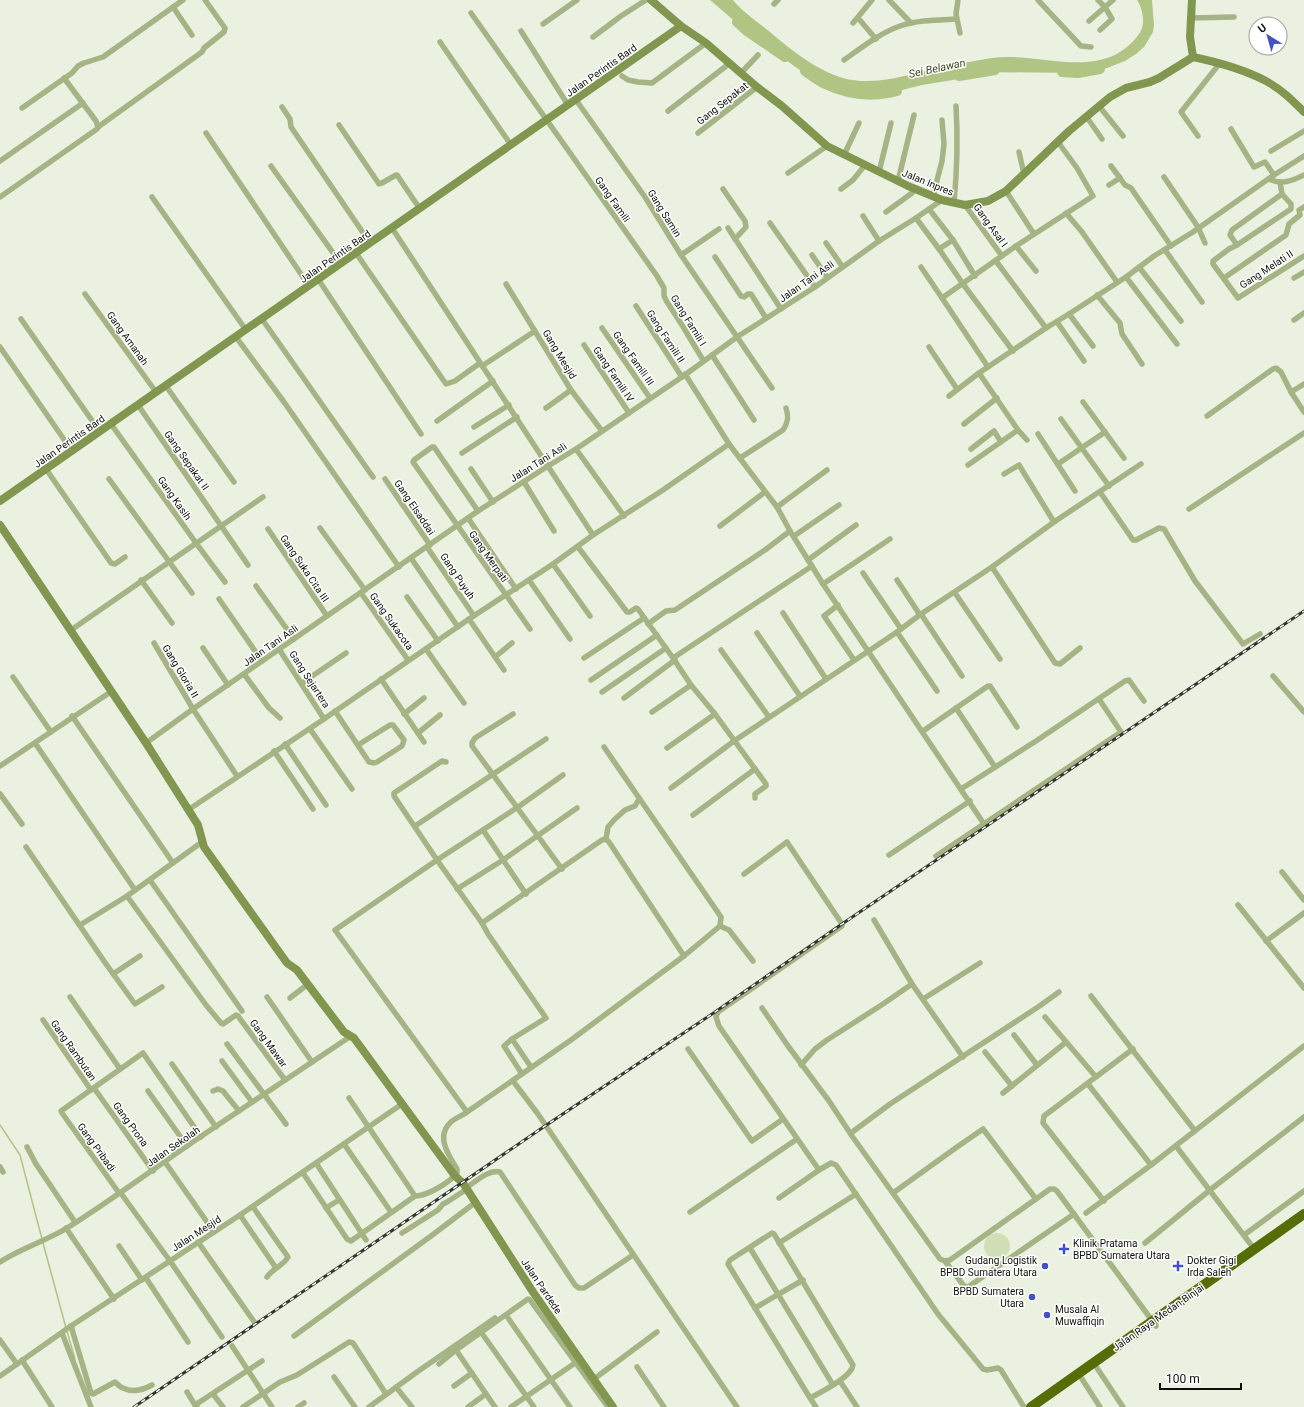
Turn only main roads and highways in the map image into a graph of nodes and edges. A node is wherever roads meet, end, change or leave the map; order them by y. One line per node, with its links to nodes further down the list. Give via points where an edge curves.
1 (1304, 1214): 3 (highway, Jalan Raya Medan-Binjai)
2 (1304, 1220): 3 (highway, Jalan Raya Medan-Binjai)
3 (1154, 1323): 4 (highway, Jalan Raya Medan-Binjai); 5 (highway, Jalan Raya Medan-Binjai)
4 (1031, 1407)
5 (1043, 1407)

